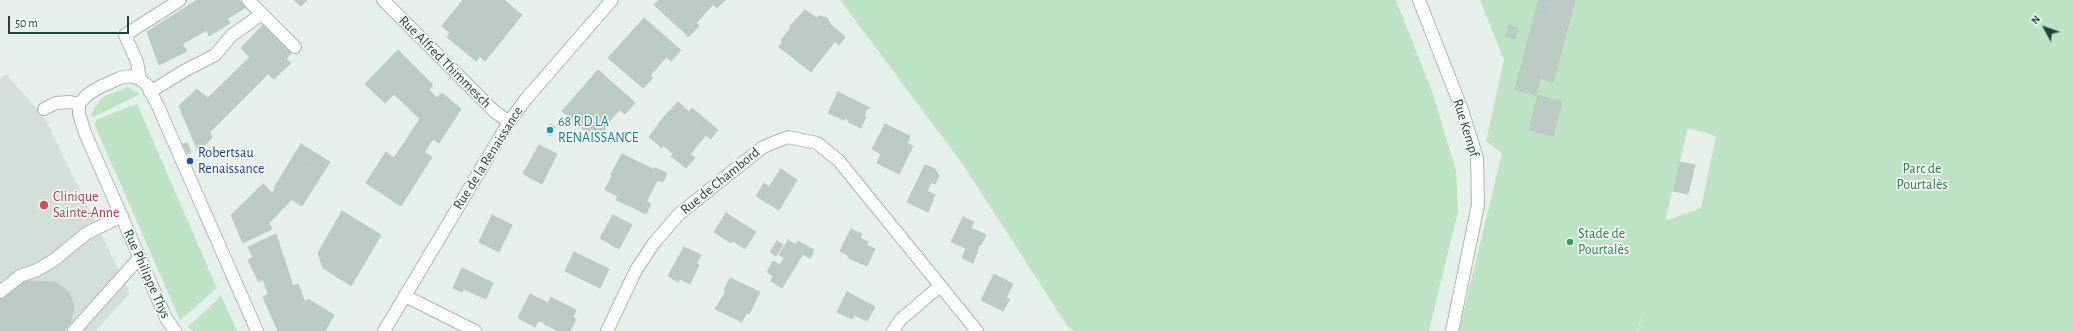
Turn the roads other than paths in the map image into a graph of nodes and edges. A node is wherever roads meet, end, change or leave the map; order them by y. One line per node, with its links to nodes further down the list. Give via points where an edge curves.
1 (180, 0): 8 (street, via 125,35 137,62)
2 (248, 0): 6 (street)
3 (383, 0): 12 (street, Rue Alfred Thimmesch, via 494,111)
4 (612, 0): 12 (street, Rue de la Renaissance)
5 (1419, 0): 26 (street, Rue Kempf, via 1462,110 1477,158 1478,205)
6 (262, 14): 7 (street); 9 (street, via 232,35 215,55)
7 (295, 47)
8 (140, 79): 9 (street); 10 (street, via 130,76 106,84 87,95)
9 (150, 92): 20 (street)
10 (79, 104): 11 (street, via 63,102); 13 (street, Rue Philippe Thys, via 79,114 85,133)
11 (44, 109)
12 (509, 122): 17 (street, Rue de la Renaissance)
13 (122, 216): 14 (street, Rue Philippe Thys); 16 (street, via 87,233 54,260 20,276)
14 (140, 257): 18 (street); 19 (street, Rue Philippe Thys)
15 (940, 286): 23 (street, Rue de Chambord, via 839,161 817,143 788,137 763,147 679,214 654,243 636,270); 24 (street, via 900,320); 25 (street, Rue de Chambord)
16 (0, 292)
17 (405, 296): 21 (street, Rue de la Renaissance); 22 (street)
18 (74, 331)
19 (174, 331)
20 (257, 331)
21 (384, 331)
22 (475, 331)
23 (607, 331)
24 (893, 331)
25 (977, 331)
26 (1452, 331)

